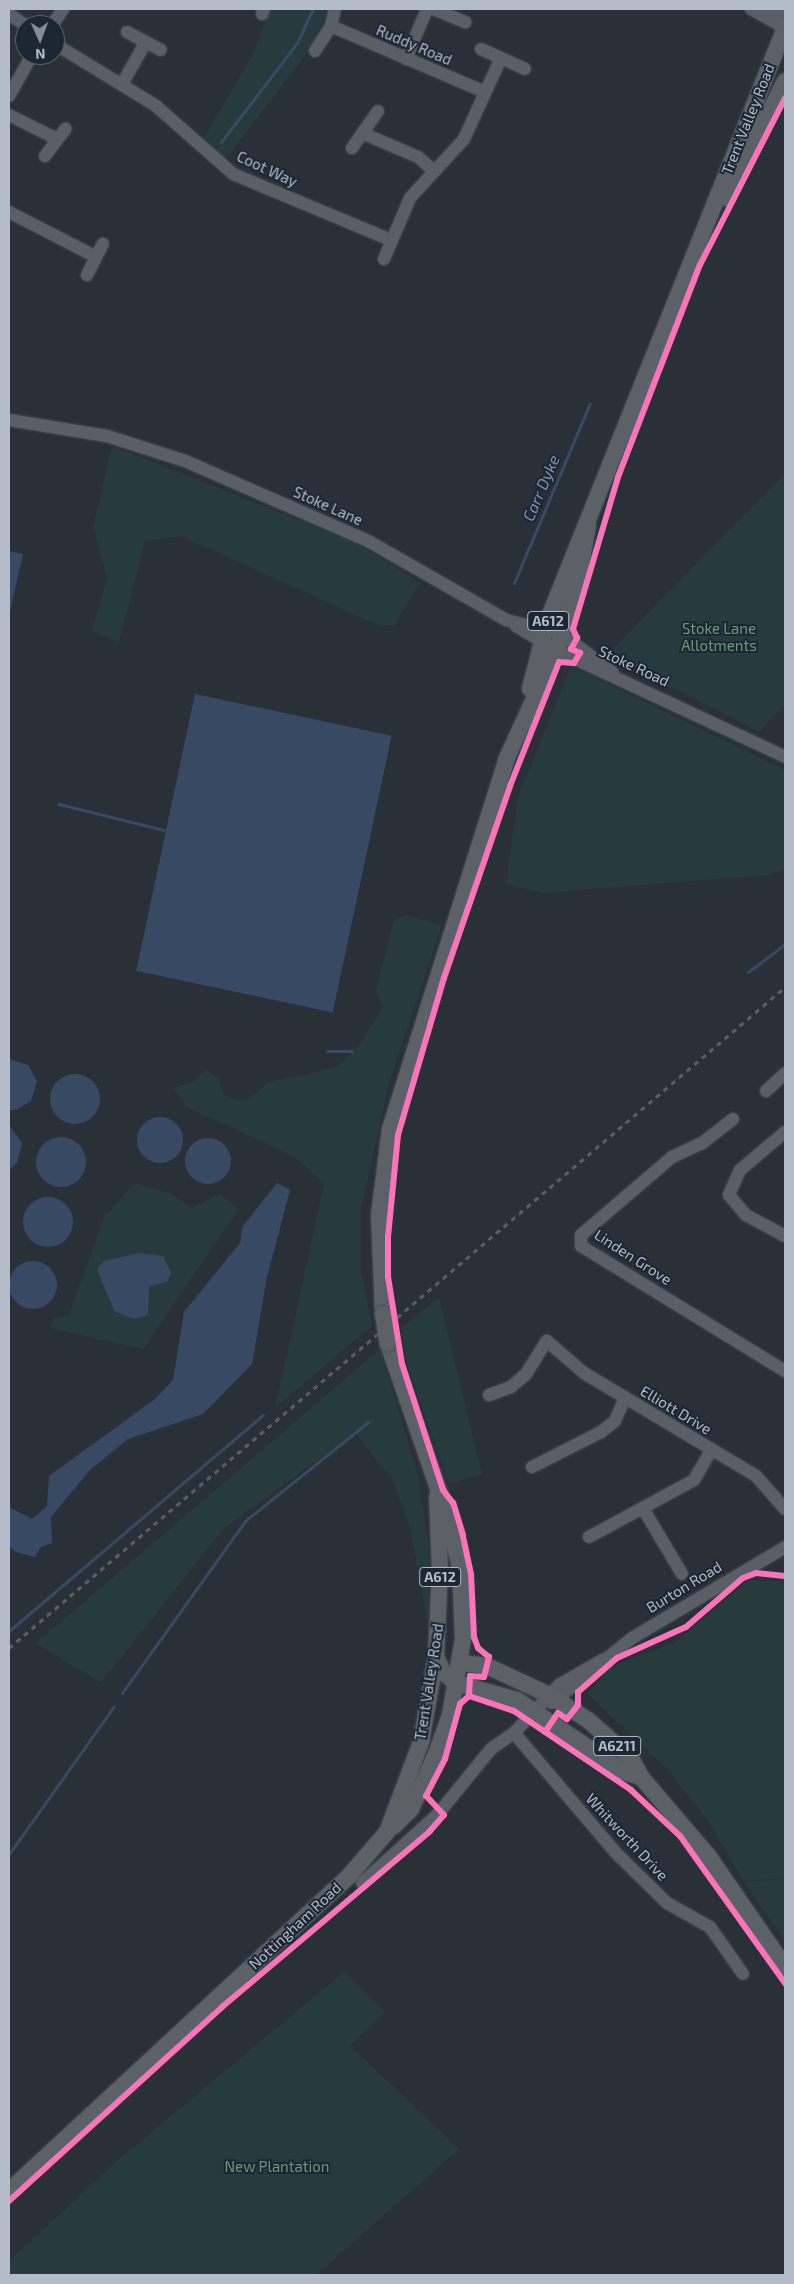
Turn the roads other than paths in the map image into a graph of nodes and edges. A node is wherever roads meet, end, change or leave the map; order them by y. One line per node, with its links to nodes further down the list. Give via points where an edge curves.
1 (335, 9): 8 (street)
2 (427, 9): 18 (street)
3 (433, 9): 7 (street)
4 (751, 9): 9 (street)
5 (770, 9): 6 (street)
6 (785, 16)
7 (466, 22)
8 (331, 26): 15 (street); 18 (street, Ruddy Road)
9 (785, 28): 25 (main road, Trent Valley Road / A612)
10 (127, 32): 11 (street)
11 (146, 42): 14 (street); 22 (street)
12 (481, 49): 17 (street)
13 (65, 50): 22 (street, Coot Way)
14 (161, 50)
15 (315, 50)
16 (785, 54): 25 (main road, A612)
17 (501, 58): 20 (street); 23 (street)
18 (406, 59): 23 (street, Ruddy Road)
19 (26, 65): 24 (street)
20 (525, 69)
21 (785, 81): 33 (main road, Trent Valley Road / A612)
22 (122, 84): 34 (street, Coot Way, via 156,106 233,174)
23 (485, 92): 31 (street, via 460,146)
24 (9, 96)
25 (754, 110): 33 (main road, Trent Valley Road / A612, via 709,212)
26 (378, 111): 28 (street)
27 (9, 114): 30 (street, via 61,134)
28 (362, 133): 29 (street); 31 (street, via 418,157)
29 (352, 148)
30 (45, 156)
31 (434, 171): 34 (street, via 410,198)
32 (9, 212): 36 (street)
33 (703, 238): 40 (main road, Trent Valley Road / A612)
34 (391, 240): 37 (street)
35 (103, 244): 36 (street)
36 (96, 257): 38 (street)
37 (384, 259)
38 (87, 275)
39 (9, 420): 41 (street, Stoke Lane, via 107,436 185,461 370,542)
40 (588, 526): 42 (main road, Trent Valley Road / A612); 43 (main road, Trent Valley Road / A612)
41 (509, 621): 43 (street, Stoke Road)
42 (562, 634): 43 (street); 44 (main road, Trent Valley Road / A612); 45 (street)
43 (543, 635): 44 (street, Stoke Road); 46 (main road, Trent Valley Road / A612)
44 (556, 650): 45 (street, Stoke Road); 46 (main road, Trent Valley Road / A612)
45 (613, 673): 47 (street, Stoke Road)
46 (523, 720): 58 (main road, Trent Valley Road / A612, bridge, via 433,983 383,1164 378,1215 383,1314 388,1344)
47 (785, 757)
48 (785, 1073): 49 (street)
49 (766, 1091)
50 (733, 1119): 53 (street, Linden Grove, via 702,1143 672,1157 582,1235 581,1246)
51 (785, 1132): 52 (street, via 740,1170 729,1195 746,1215)
52 (785, 1236)
53 (785, 1371)
54 (488, 1395): 55 (street, Elliott Drive, via 511,1387 526,1374 547,1341 584,1373)
55 (625, 1398): 56 (street, Elliott Drive); 57 (street, via 615,1421 602,1432)
56 (711, 1450): 59 (street, Elliott Drive, via 756,1476); 60 (street, via 694,1480)
57 (532, 1467)
58 (437, 1496): 64 (main road, Trent Valley Road / A612, via 440,1570); 65 (main road, Trent Valley Road / A612, via 448,1517 460,1567 464,1639)
59 (785, 1509)
60 (644, 1510): 61 (street); 63 (street)
61 (589, 1537)
62 (785, 1546): 68 (street, Burton Road, via 683,1604)
63 (682, 1574)
64 (436, 1657): 66 (main road); 71 (main road, Trent Valley Road / A612)
65 (460, 1663): 66 (main road); 67 (main road, Trent Valley Road / A612); 68 (main road, A6211, via 487,1666)
66 (443, 1672): 67 (main road); 71 (main road, A612, via 426,1748)
67 (456, 1683): 69 (main road, A6211, via 494,1692); 73 (main road, Trent Valley Road / A612, via 450,1715 411,1809)
68 (554, 1698): 69 (street, Burton Road); 72 (main road, A6211, via 588,1720 631,1758)
69 (537, 1710): 70 (street, Burton Road); 72 (main road, A6211, via 624,1772)
70 (514, 1733): 74 (street, Burton Road, via 491,1749); 76 (street, Whitworth Drive, via 616,1853 667,1903 710,1927)
71 (417, 1756): 73 (main road, Trent Valley Road / A612)
72 (641, 1777): 75 (main road, A6211, via 700,1844)
73 (384, 1837): 77 (main road, Nottingham Road / A612)
74 (362, 1883)
75 (785, 1967)
76 (743, 1974)
77 (9, 2191)

